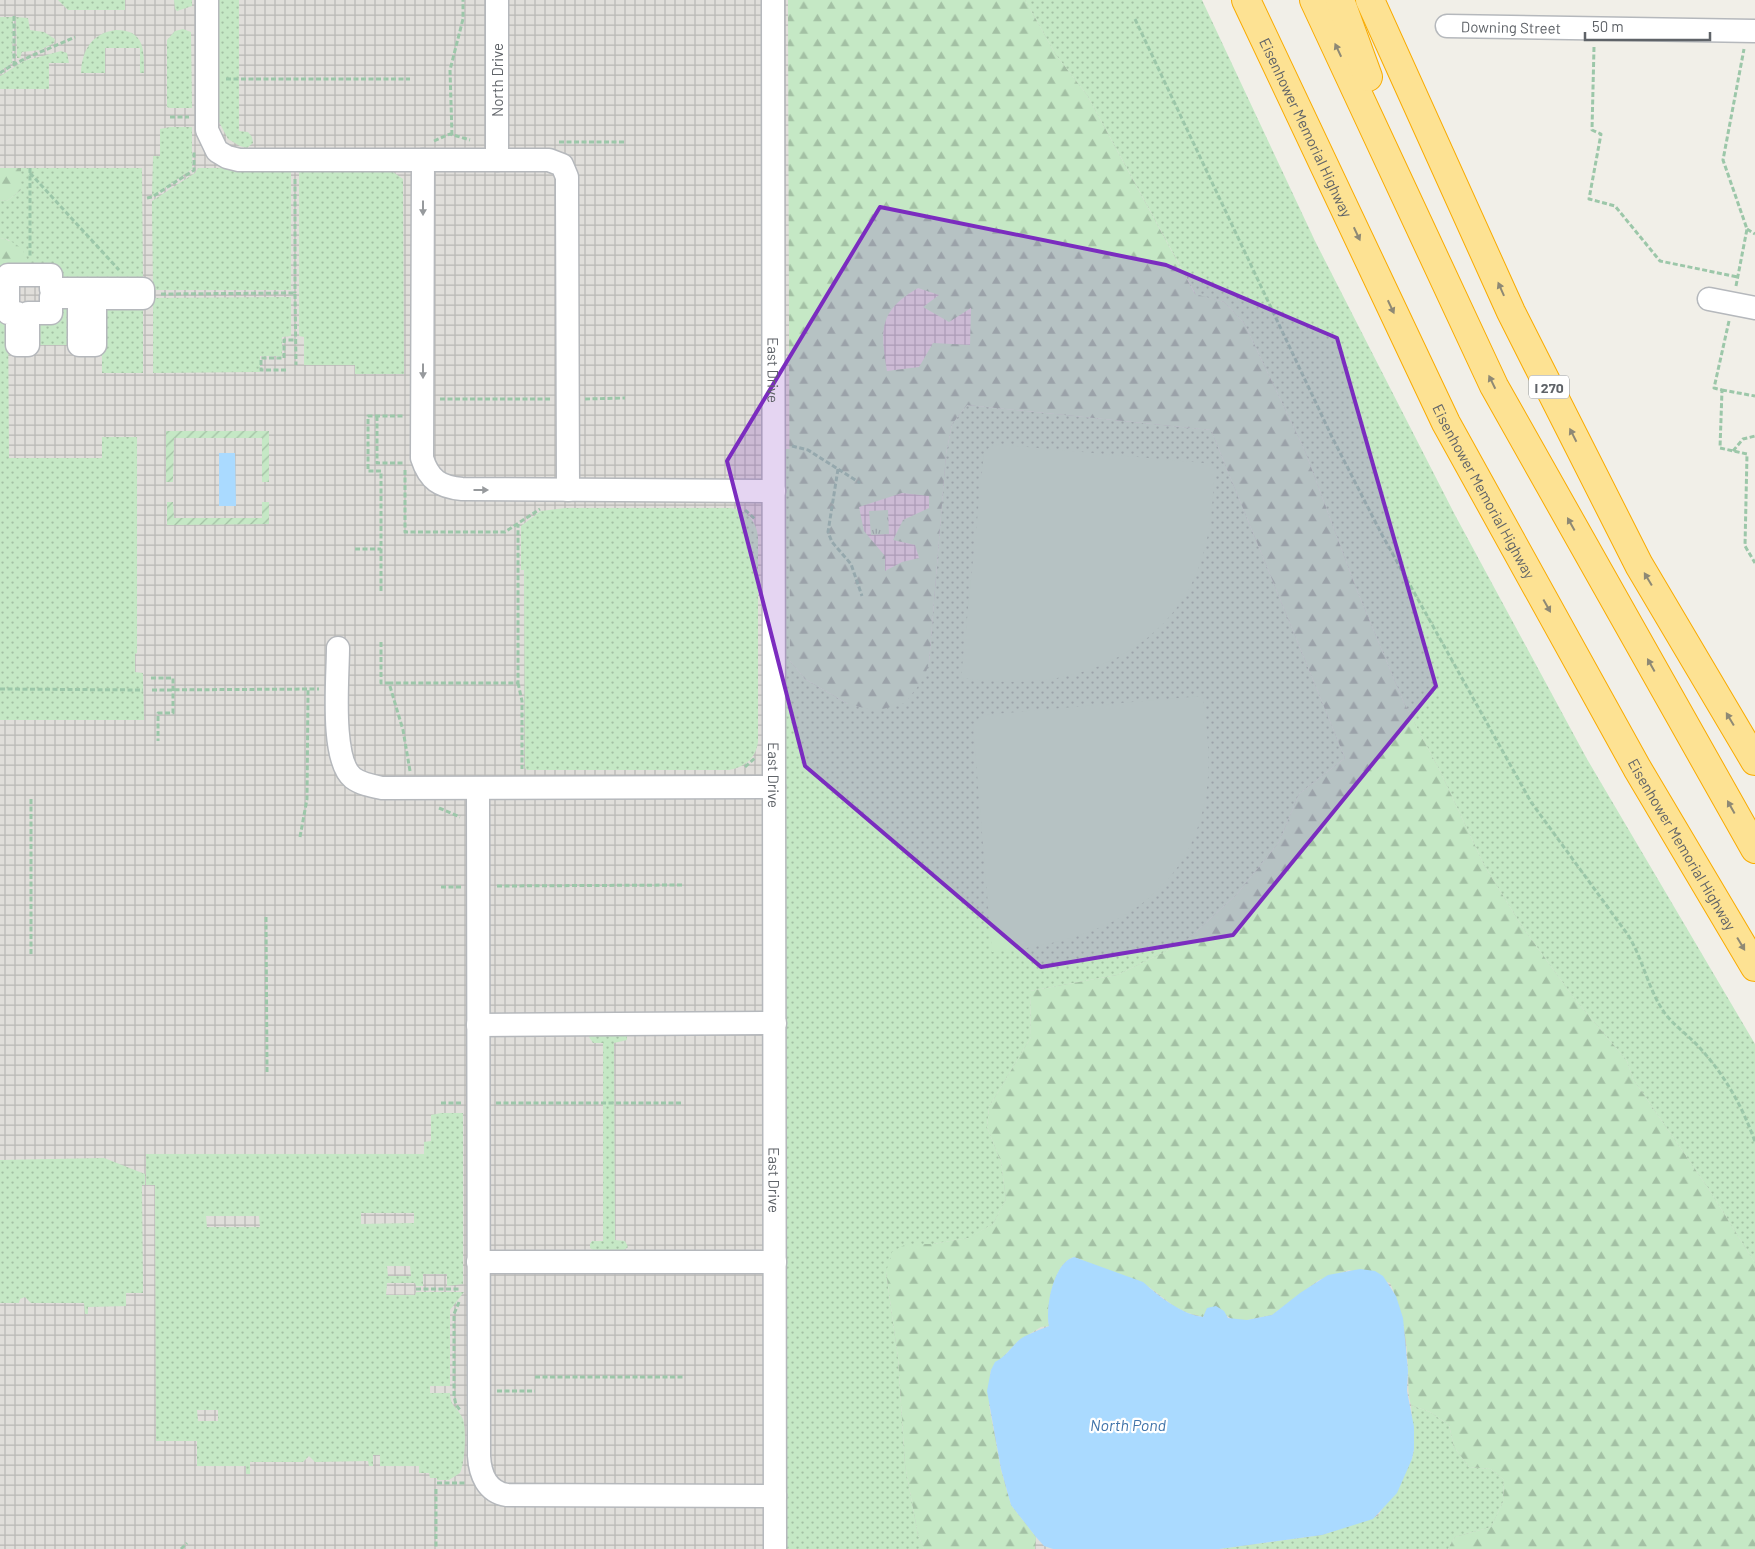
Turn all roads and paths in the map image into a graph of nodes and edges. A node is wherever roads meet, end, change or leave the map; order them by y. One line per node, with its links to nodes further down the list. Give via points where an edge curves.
1 (207, 0): 28 (street, via 207,130 216,151 239,160)
2 (464, 0): 23 (path, via 463,18 450,70)
3 (496, 0): 29 (street, North Drive)
4 (774, 0): 65 (street, East Drive)
5 (1232, 0): 16 (highway)
6 (1246, 0): 16 (highway, Eisenhower Memorial Highway)
7 (1314, 0): 36 (highway, one-way to 7)
8 (1340, 0): 36 (highway)
9 (1370, 0): 88 (highway, I 270, one-way to 9, via 1639,565 1520,329)
10 (14, 16): 17 (path)
11 (1134, 19): 111 (path, via 1332,437 1412,590 1531,802 1628,935 1665,1014 1710,1058 1727,1083)
12 (1447, 26): 13 (street, Downing Street)
13 (1595, 28): 14 (street, Downing Street); 38 (path, via 1592,130 1601,134 1589,199 1615,206 1660,261)
14 (1751, 31): 34 (path, via 1723,160)
15 (75, 37): 17 (path)
16 (1276, 63): 103 (highway, Eisenhower Memorial Highway, one-way to 103, via 1446,423 1636,768)
17 (14, 64): 18 (path)
18 (0, 73)
19 (238, 79): 20 (path)
20 (410, 79)
21 (170, 117): 22 (path)
22 (194, 117)
23 (452, 135): 24 (path); 27 (path, via 437,139)
24 (474, 142)
25 (602, 142): 26 (path)
26 (624, 142)
27 (425, 152): 28 (street); 29 (street); 64 (street, one-way to 64, via 422,458 426,472 434,482 447,488)
28 (295, 160): 40 (path)
29 (497, 160): 64 (street, via 556,161 562,164 567,177)
30 (30, 168): 31 (path)
31 (30, 173): 37 (path); 39 (path)
32 (152, 197): 33 (path)
33 (147, 198)
34 (1747, 229): 35 (path); 38 (path)
35 (1755, 234)
36 (1425, 236): 96 (highway, one-way to 36, via 1494,386)
37 (30, 275): 39 (street, via 51,275 51,289); 39 (street, via 8,275 8,313 17,313 17,345 28,345 28,313 51,313 51,298 78,298 78,345 95,345 95,298 143,298 142,289)
38 (1738, 277): 42 (path)
39 (144, 292): 40 (path)
40 (295, 293): 44 (path)
41 (1709, 299): 42 (street)
42 (1732, 304): 43 (street); 47 (path, via 1714,388)
43 (1755, 308)
44 (296, 340): 45 (path); 46 (path, via 284,340 284,358 261,358 261,370)
45 (296, 365)
46 (286, 370)
47 (1722, 390): 48 (path); 59 (path, via 1720,448)
48 (1755, 396)
49 (625, 398): 52 (path)
50 (436, 399): 51 (path)
51 (558, 399)
52 (577, 399)
53 (405, 409): 55 (path)
54 (377, 416): 55 (path); 61 (path, via 377,463); 70 (path, via 368,416 368,471 381,471)
55 (405, 416): 56 (path)
56 (405, 425)
57 (1755, 436): 59 (path, via 1743,439)
58 (784, 446): 62 (path, via 808,450)
59 (1733, 451): 72 (path, via 1747,454 1746,546)
60 (405, 453): 61 (path)
61 (405, 463): 68 (path, via 405,532 500,532)
62 (838, 469): 63 (path); 74 (path, via 828,532 832,542 851,564)
63 (860, 483)
64 (568, 490): 65 (street)
65 (774, 491): 92 (street, East Drive)
66 (545, 507): 68 (path)
67 (740, 508): 69 (path, via 748,512)
68 (518, 524): 79 (path)
69 (759, 526)
70 (381, 548): 71 (path); 73 (path)
71 (355, 549)
72 (1755, 563)
73 (381, 591)
74 (862, 596)
75 (381, 642): 78 (path, via 381,683)
76 (338, 648): 82 (street)
77 (151, 678): 85 (path, via 173,678)
78 (389, 683): 79 (path); 90 (path, via 410,772)
79 (518, 683): 91 (path, via 522,701 522,772)
80 (0, 689): 83 (path)
81 (308, 689): 82 (path); 85 (path); 95 (path, via 307,799)
82 (338, 689): 93 (street, via 338,748 352,777 382,788)
83 (143, 690)
84 (152, 690): 85 (path)
85 (173, 690): 86 (path, via 173,713 158,713)
86 (158, 740)
87 (757, 755): 89 (path)
88 (1755, 761)
89 (740, 770)
90 (420, 772)
91 (531, 772)
92 (774, 787): 93 (street); 104 (street, East Drive)
93 (478, 788): 105 (street)
94 (31, 799): 102 (path)
95 (300, 837)
96 (1755, 849)
97 (682, 885): 99 (path)
98 (466, 886): 100 (path)
99 (511, 886)
100 (441, 887)
101 (266, 918): 106 (path)
102 (31, 956)
103 (1755, 967)
104 (775, 1023): 105 (street); 113 (street, East Drive)
105 (478, 1025): 112 (street)
106 (267, 1074)
107 (441, 1103): 108 (path)
108 (467, 1103)
109 (511, 1103): 110 (path)
110 (682, 1103)
111 (1755, 1142)
112 (478, 1262): 113 (street); 121 (street, via 479,1456 482,1473 495,1491 507,1495)
113 (775, 1262): 121 (street, East Drive)
114 (416, 1289): 115 (path)
115 (467, 1289)
116 (535, 1377): 117 (path)
117 (683, 1377)
118 (512, 1391): 119 (path)
119 (535, 1391)
120 (436, 1489): 124 (path)
121 (775, 1496): 125 (street, East Drive)
122 (187, 1543): 123 (path)
123 (181, 1549)
124 (436, 1549)
125 (776, 1549)

